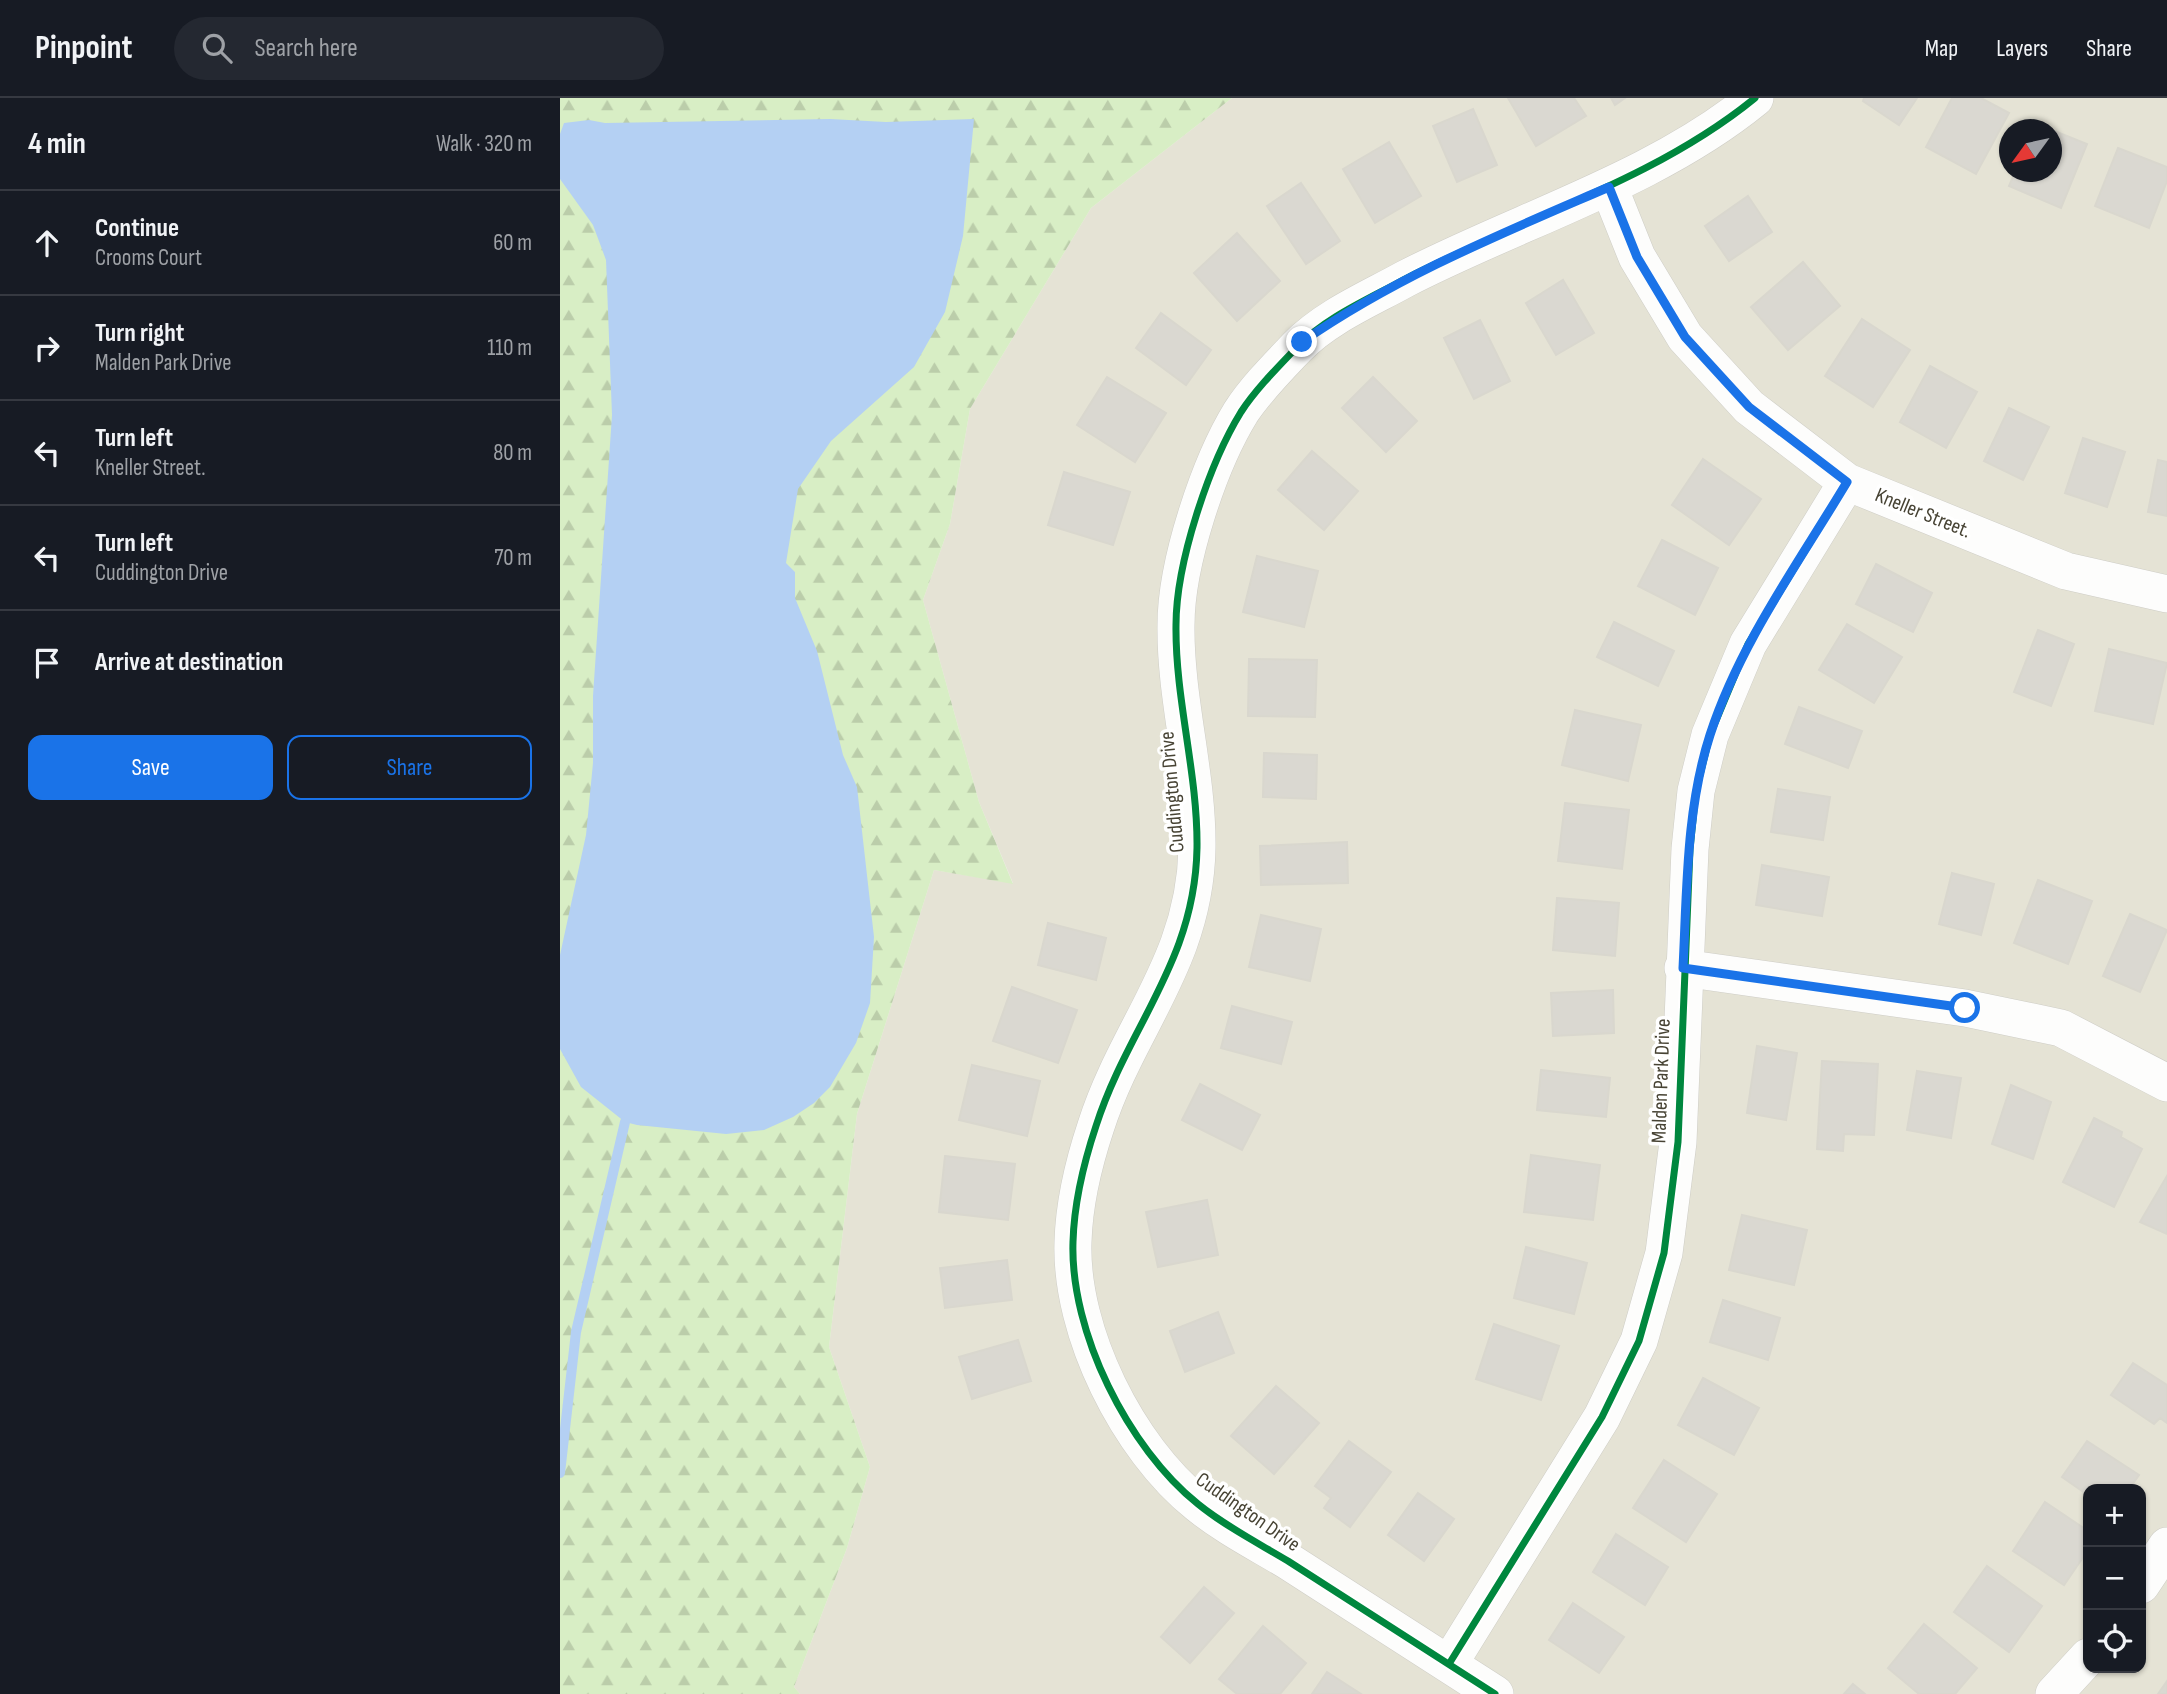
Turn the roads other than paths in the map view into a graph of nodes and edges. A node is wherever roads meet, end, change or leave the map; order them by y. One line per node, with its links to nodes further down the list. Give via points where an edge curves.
1 (1755, 98): 2 (street, Cuddington Drive, via 1734,116)
2 (1609, 187): 3 (street, Kneller Street., via 1637,257 1685,337 1749,407); 10 (street, Cuddington Drive, via 1455,254 1351,308 1302,342 1243,409 1215,462 1182,575 1175,622 1197,845 1191,897 1176,955 1096,1126 1073,1243 1082,1317 1098,1364 1121,1413 1152,1458 1198,1504)
3 (1847, 482): 4 (street, Kneller Street., via 2066,571); 5 (street, Malden Park Drive, via 1748,644 1710,735 1695,803)
4 (2167, 594)
5 (1683, 968): 6 (street, via 1965,1008 2061,1028); 10 (street, Malden Park Drive, via 1678,1142 1664,1253 1639,1341 1602,1417)
6 (2167, 1083)
7 (2167, 1546): 8 (street)
8 (2146, 1578)
9 (2083, 1662): 12 (street)
10 (1449, 1664): 11 (street, Cuddington Drive)
11 (1495, 1694)
12 (2054, 1694)

